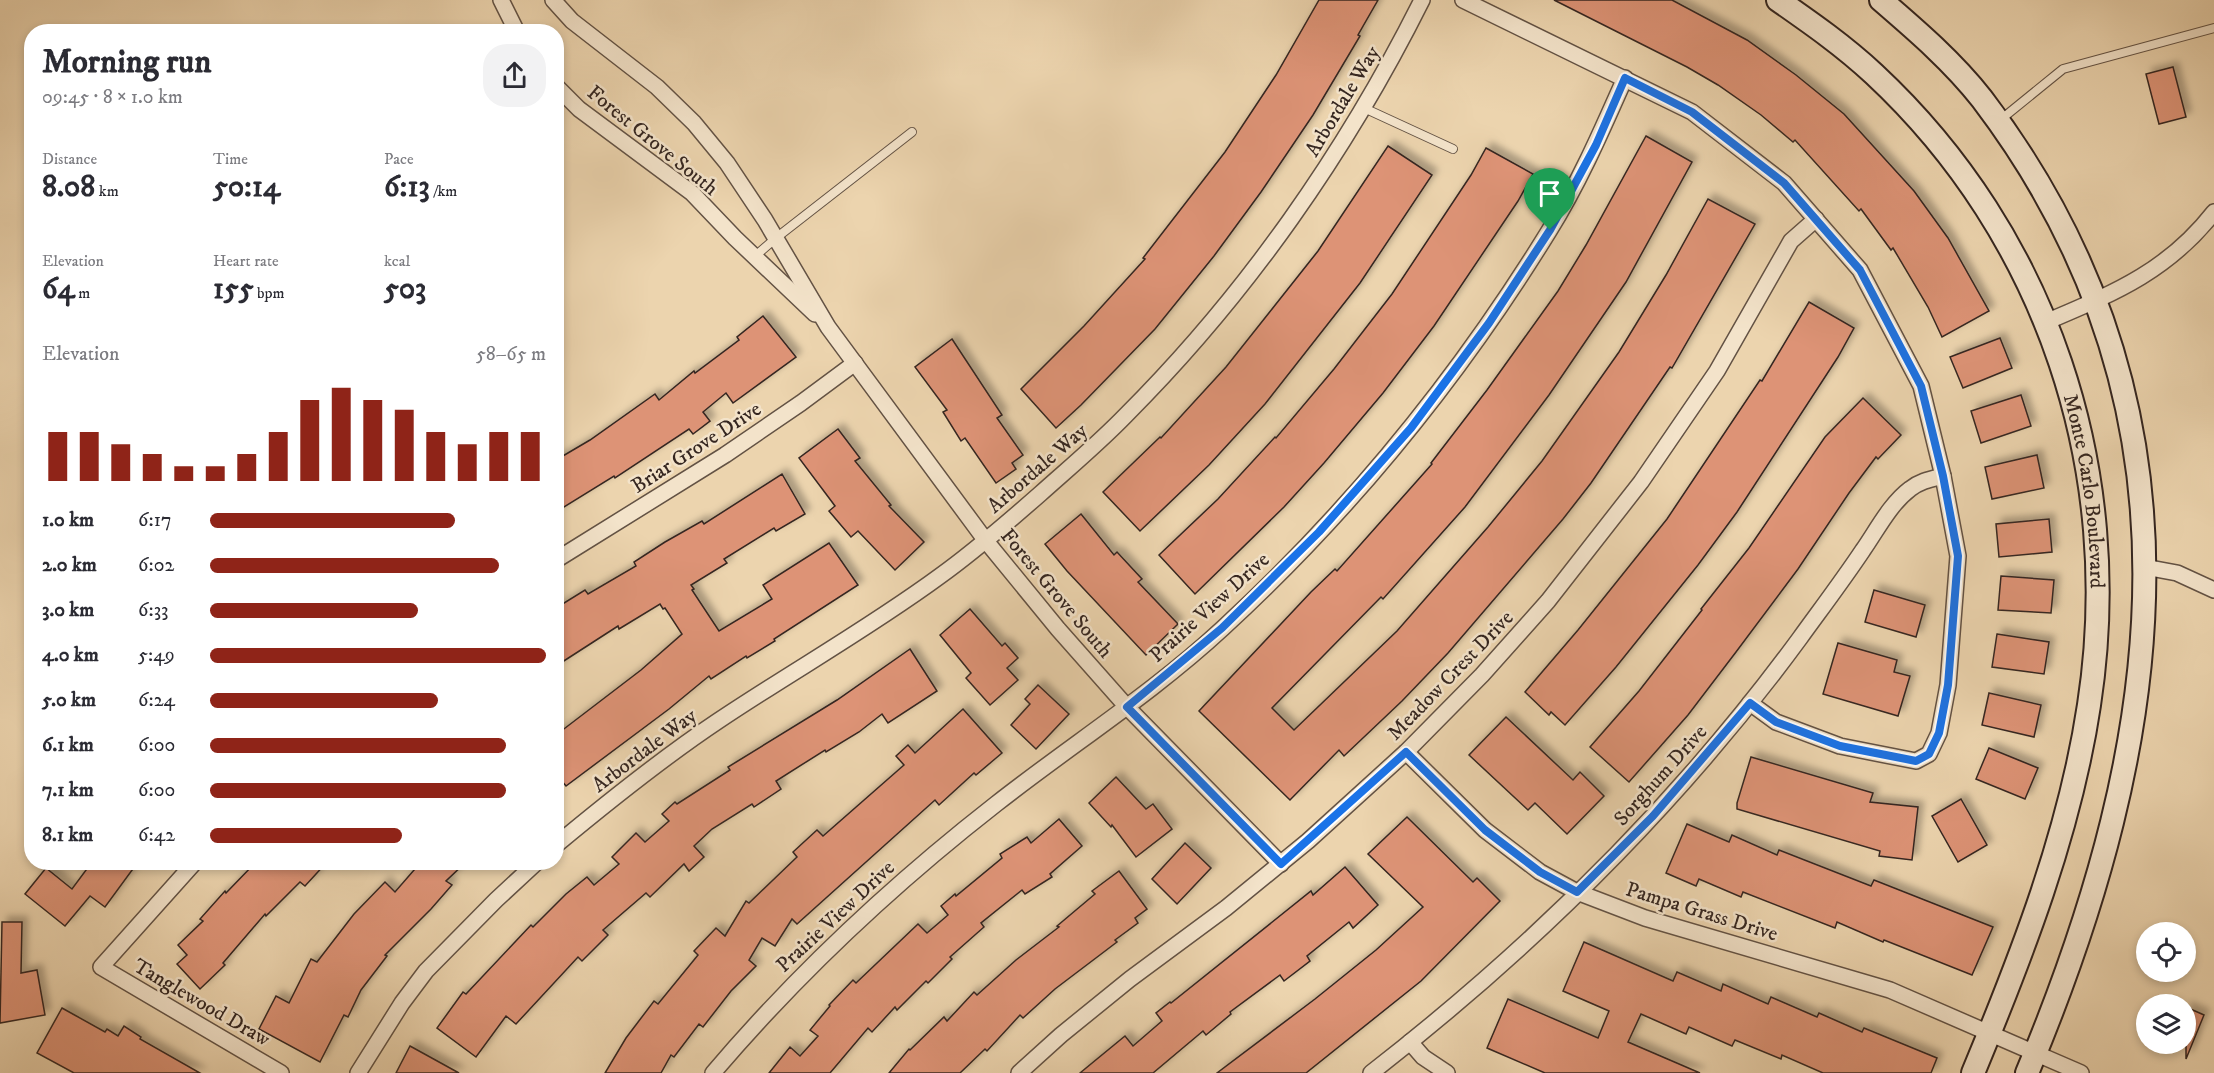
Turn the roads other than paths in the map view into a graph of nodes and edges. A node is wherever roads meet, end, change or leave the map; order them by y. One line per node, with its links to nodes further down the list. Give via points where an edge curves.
1 (501, 0): 7 (street)
2 (553, 0): 17 (street, Forest Grove South, via 572,21 657,87 694,123 727,163)
3 (1422, 0): 11 (street, Arbordale Way)
4 (1463, 0): 9 (street)
5 (1778, 0): 20 (main road, Monte Carlo Boulevard, via 1874,73 1923,125 1982,200 2016,258)
6 (1881, 0): 12 (main road, via 1949,62)
7 (513, 24)
8 (2214, 28): 12 (lane, via 2063,69)
9 (1625, 78): 16 (street, via 1692,112 1784,183); 29 (street, Prairie View Drive, via 1596,145 1550,230 1489,323 1411,428 1319,532 1222,628)
10 (564, 94): 18 (street, Forest Grove South, via 692,193)
11 (1364, 108): 14 (lane); 24 (street, Arbordale Way, via 1278,237 1194,341 1112,429)
12 (1999, 121): 19 (main road, via 2052,197)
13 (912, 132): 17 (lane)
14 (1453, 149)
15 (2214, 212): 19 (street, via 2164,263)
16 (1816, 219): 23 (street, via 1860,270 1921,386); 30 (street, Meadow Crest Drive, via 1791,241 1695,405 1621,509 1513,641)
17 (776, 238): 18 (lane); 21 (street, Forest Grove South)
18 (754, 257): 21 (street, Forest Grove South)
19 (2102, 298): 20 (street); 26 (main road, via 2121,352 2138,424 2148,499)
20 (2046, 322): 36 (main road, Monte Carlo Boulevard, via 2073,402 2088,468 2098,567 2097,641 2083,739 2062,824 2025,941)
21 (828, 327): 22 (street, Forest Grove South)
22 (855, 363): 24 (street, Forest Grove South); 25 (street, Briar Grove Drive, via 725,455)
23 (1943, 476): 28 (street, Sorghum Drive, via 1919,483 1901,497); 28 (street, via 1958,556 1948,685 1939,733 1929,754 1916,761 1840,746 1776,722)
24 (986, 541): 29 (street, Forest Grove South); 31 (street, Arbordale Way, via 873,623 660,761)
25 (564, 555)
26 (2150, 568): 27 (street, via 2177,573); 38 (main road, via 2142,695 2130,760 2096,888)
27 (2214, 590)
28 (1750, 703): 35 (street, Sorghum Drive, via 1653,816)
29 (1127, 707): 32 (street, Forest Grove South); 41 (street, Prairie View Drive, via 902,880 824,952)
30 (1406, 752): 32 (street, Meadow Crest Drive); 35 (street, Pampa Grass Drive, via 1485,830 1540,872)
31 (564, 839)
32 (1281, 864): 42 (street, Meadow Crest Drive, via 1130,979)
33 (188, 870): 39 (street, Tanglewood Draw, via 101,967)
34 (528, 870): 40 (street, via 426,971)
35 (1577, 892): 36 (street, Pampa Grass Drive, via 1645,918 1890,990); 37 (street, Sorghum Drive)
36 (1990, 1033): 38 (street, Pampa Grass Drive); 45 (main road, Monte Carlo Boulevard)
37 (1410, 1042): 43 (street, Sorghum Drive); 44 (street, via 1423,1057)
38 (2031, 1063): 46 (street, Pampa Grass Drive)
39 (282, 1073)
40 (358, 1073)
41 (713, 1073)
42 (1019, 1073)
43 (1371, 1073)
44 (1447, 1073)
45 (1973, 1073)
46 (2081, 1073)

